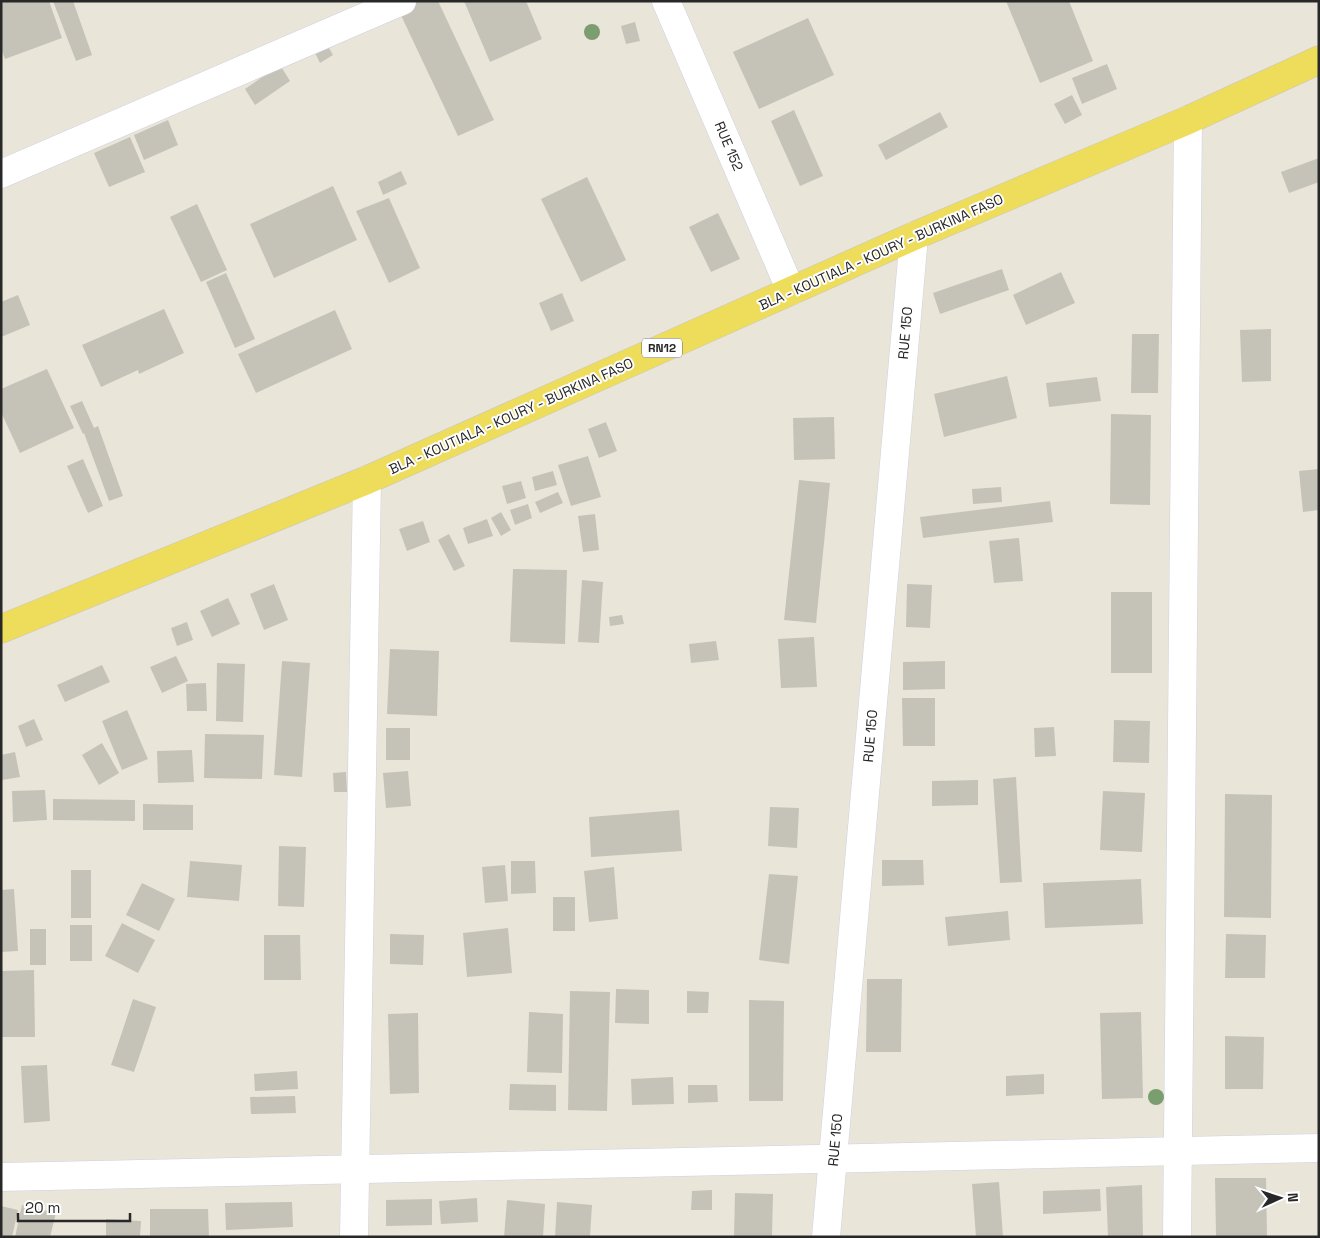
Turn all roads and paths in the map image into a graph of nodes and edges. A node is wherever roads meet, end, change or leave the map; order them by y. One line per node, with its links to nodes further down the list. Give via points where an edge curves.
1 (402, 1): 5 (street)
2 (666, 1): 7 (street, RUE 152)
3 (1319, 60): 4 (main road, BLA - KOUTIALA - KOURY - BURKINA FASO / RN12)
4 (1188, 120): 6 (main road, BLA - KOUTIALA - KOURY - BURKINA FASO / RN12); 11 (street)
5 (1, 174)
6 (914, 236): 7 (main road, BLA - KOUTIALA - KOURY - BURKINA FASO / RN12); 12 (street, RUE 150)
7 (792, 291): 8 (main road, BLA - KOUTIALA - KOURY - BURKINA FASO / RN12)
8 (367, 480): 9 (main road, BLA - KOUTIALA - KOURY - BURKINA FASO / RN12); 13 (street)
9 (1, 629)
10 (1319, 1148): 11 (street)
11 (1178, 1151): 12 (street); 17 (street)
12 (833, 1159): 13 (street); 16 (street, RUE 150)
13 (355, 1169): 14 (street); 15 (street)
14 (1, 1177)
15 (354, 1237)
16 (826, 1237)
17 (1177, 1237)

